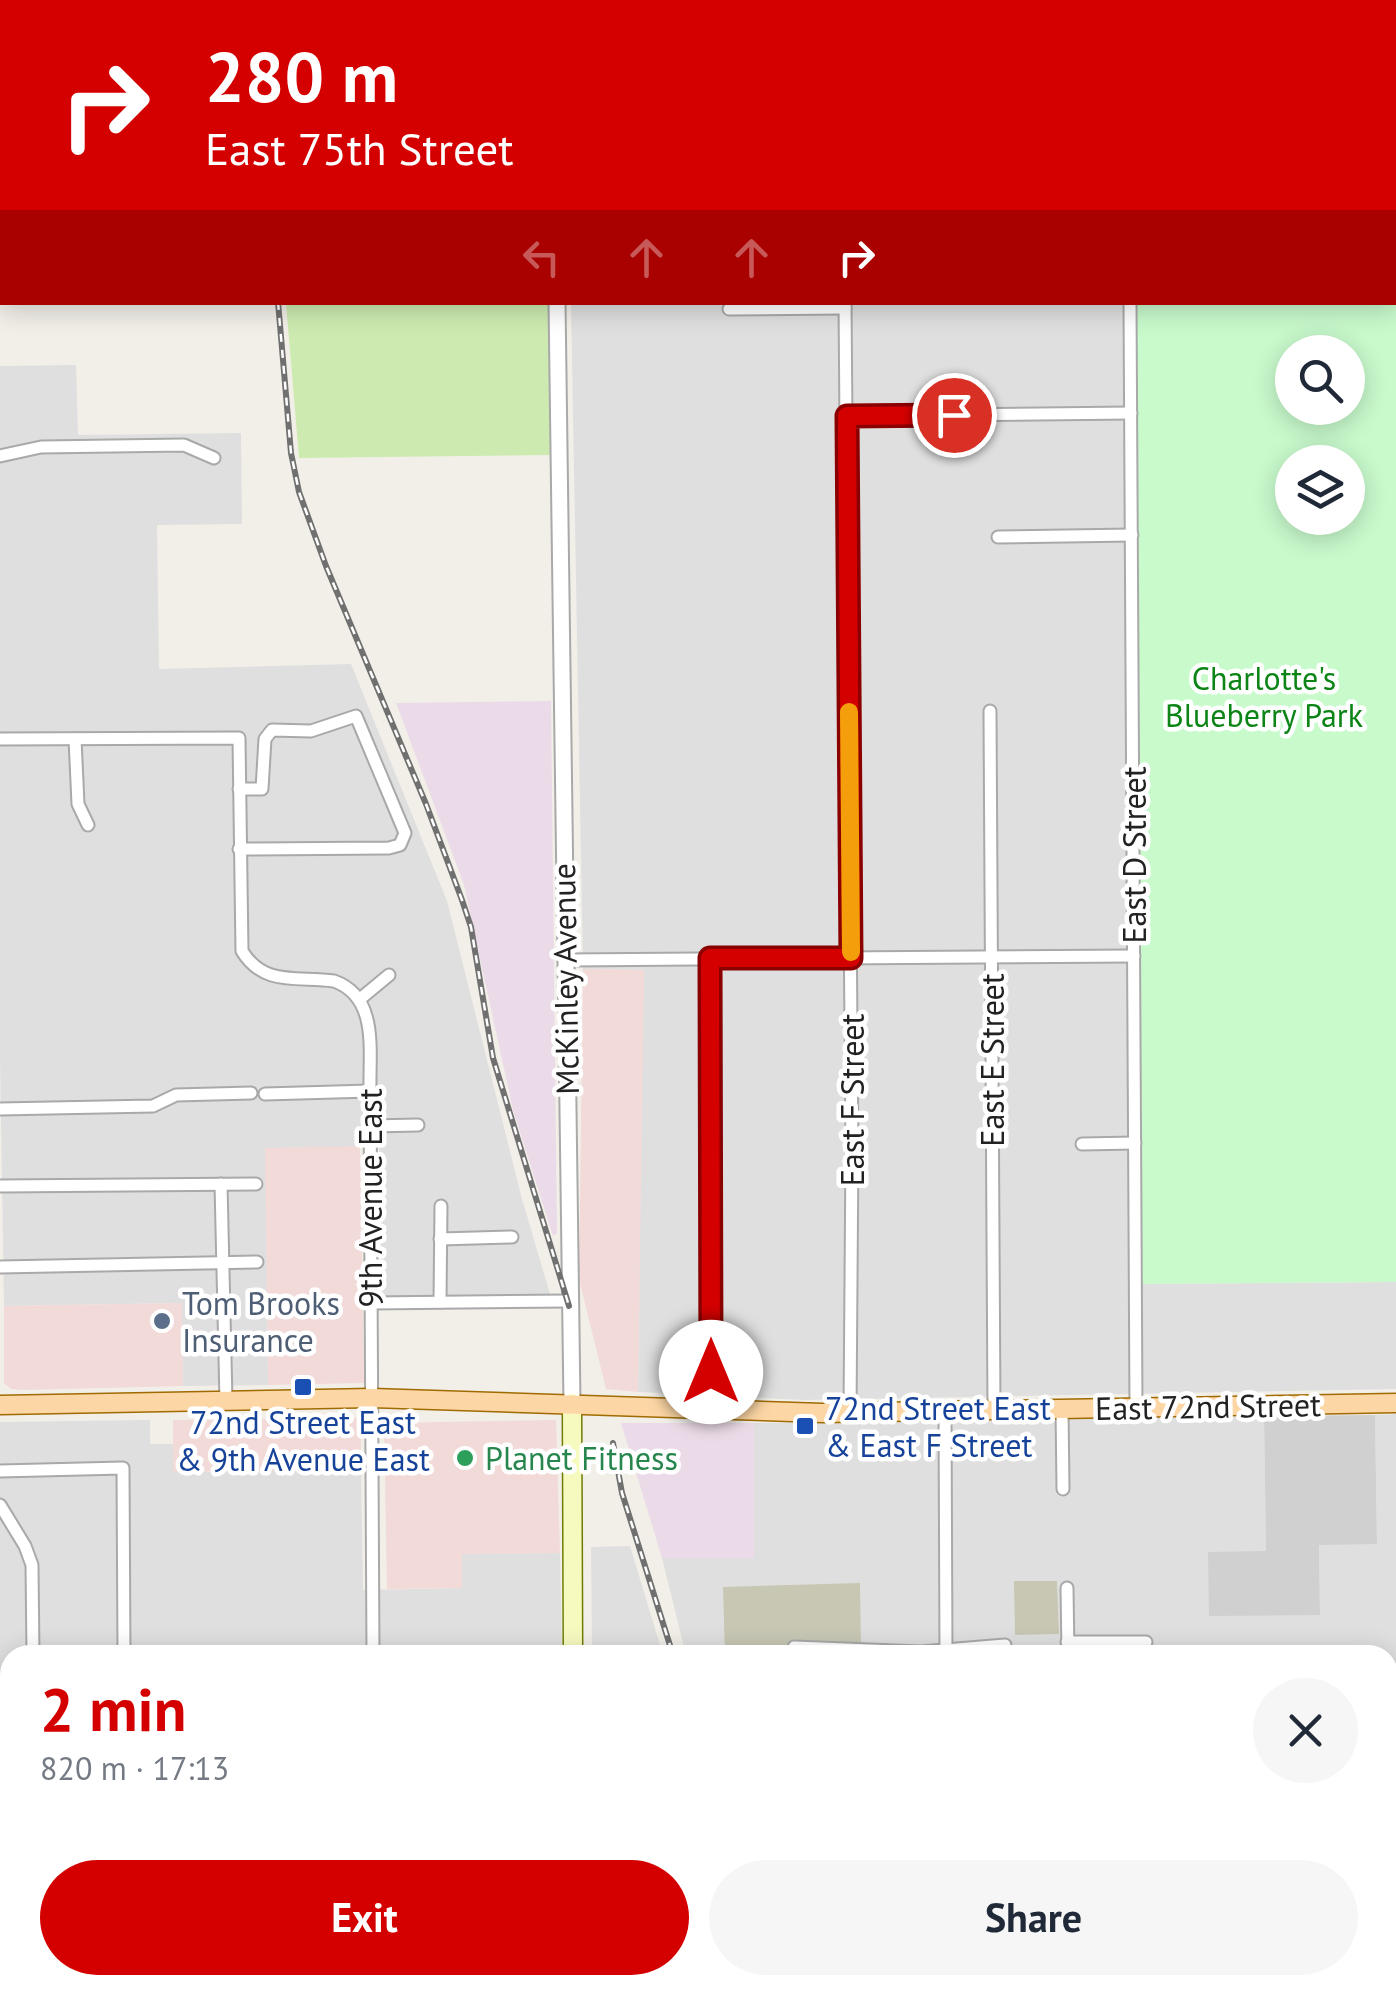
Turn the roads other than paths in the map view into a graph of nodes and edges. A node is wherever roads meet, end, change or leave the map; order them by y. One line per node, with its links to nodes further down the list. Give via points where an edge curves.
1 (556, 305): 21 (street, McKinley Avenue)
2 (845, 305): 4 (street, East F Street); 6 (street, East F Street)
3 (1130, 305): 5 (street, East D Street)
4 (729, 309)
5 (1131, 413): 6 (street); 9 (street, East D Street)
6 (847, 416): 20 (street, East F Street)
7 (0, 456): 8 (street, via 41,447 184,445)
8 (214, 458)
9 (1132, 535): 10 (street); 17 (street, East D Street)
10 (998, 537)
11 (990, 710): 18 (street, East E Street)
12 (76, 738): 13 (street); 14 (street, via 239,738); 15 (street, via 78,804)
13 (0, 739)
14 (239, 789): 16 (street); 16 (street, via 262,789 264,738 272,730 312,731 356,716 405,833 403,842 380,849)
15 (88, 824)
16 (239, 849): 23 (street, via 240,940 252,965 279,979 344,984)
17 (1134, 956): 18 (street); 30 (street, East D Street)
18 (992, 957): 20 (street); 52 (street, East E Street)
19 (710, 958): 20 (street); 21 (street); 51 (street)
20 (851, 958): 54 (street, East F Street)
21 (566, 960): 41 (street, McKinley Avenue)
22 (389, 975): 23 (street)
23 (360, 998): 24 (street, 9th Avenue East, via 368,1024)
24 (370, 1091): 26 (street); 29 (street, 9th Avenue East)
25 (251, 1093): 27 (street, via 176,1095 153,1106)
26 (266, 1094)
27 (0, 1109)
28 (418, 1124): 29 (street)
29 (370, 1126): 43 (street, 9th Avenue East)
30 (1135, 1142): 31 (street); 49 (street, East D Street)
31 (1082, 1144)
32 (221, 1184): 33 (street); 34 (street); 39 (street)
33 (256, 1184)
34 (0, 1186)
35 (440, 1206): 37 (street)
36 (512, 1237): 37 (street)
37 (440, 1239): 42 (street)
38 (257, 1262): 39 (street)
39 (222, 1263): 40 (street); 45 (street)
40 (0, 1267)
41 (570, 1301): 42 (street); 46 (street, McKinley Avenue)
42 (440, 1302): 43 (street)
43 (371, 1304): 44 (street, 9th Avenue East)
44 (372, 1398): 45 (main road, East 72nd Street); 46 (main road, East 72nd Street); 62 (street, 9th Avenue East)
45 (226, 1401): 48 (main road, East 72nd Street)
46 (572, 1403): 51 (main road, East 72nd Street); 63 (main road, McKinley Avenue)
47 (1396, 1403): 49 (main road, East 72nd Street)
48 (0, 1405)
49 (1136, 1407): 50 (main road, East 72nd Street)
50 (1062, 1409): 52 (main road, East 72nd Street); 56 (street)
51 (711, 1410): 54 (main road, East 72nd Street)
52 (994, 1410): 53 (main road, East 72nd Street)
53 (945, 1411): 54 (main road, East 72nd Street); 64 (street)
54 (850, 1412)
55 (0, 1471): 61 (street, via 122,1468)
56 (1064, 1489)
57 (0, 1505): 60 (street, via 32,1564)
58 (1067, 1588): 65 (street)
59 (1146, 1642): 66 (street)
60 (33, 1645)
61 (124, 1645)
62 (374, 1645)
63 (574, 1645)
64 (946, 1645)
65 (1067, 1645)
66 (1106, 1645)

